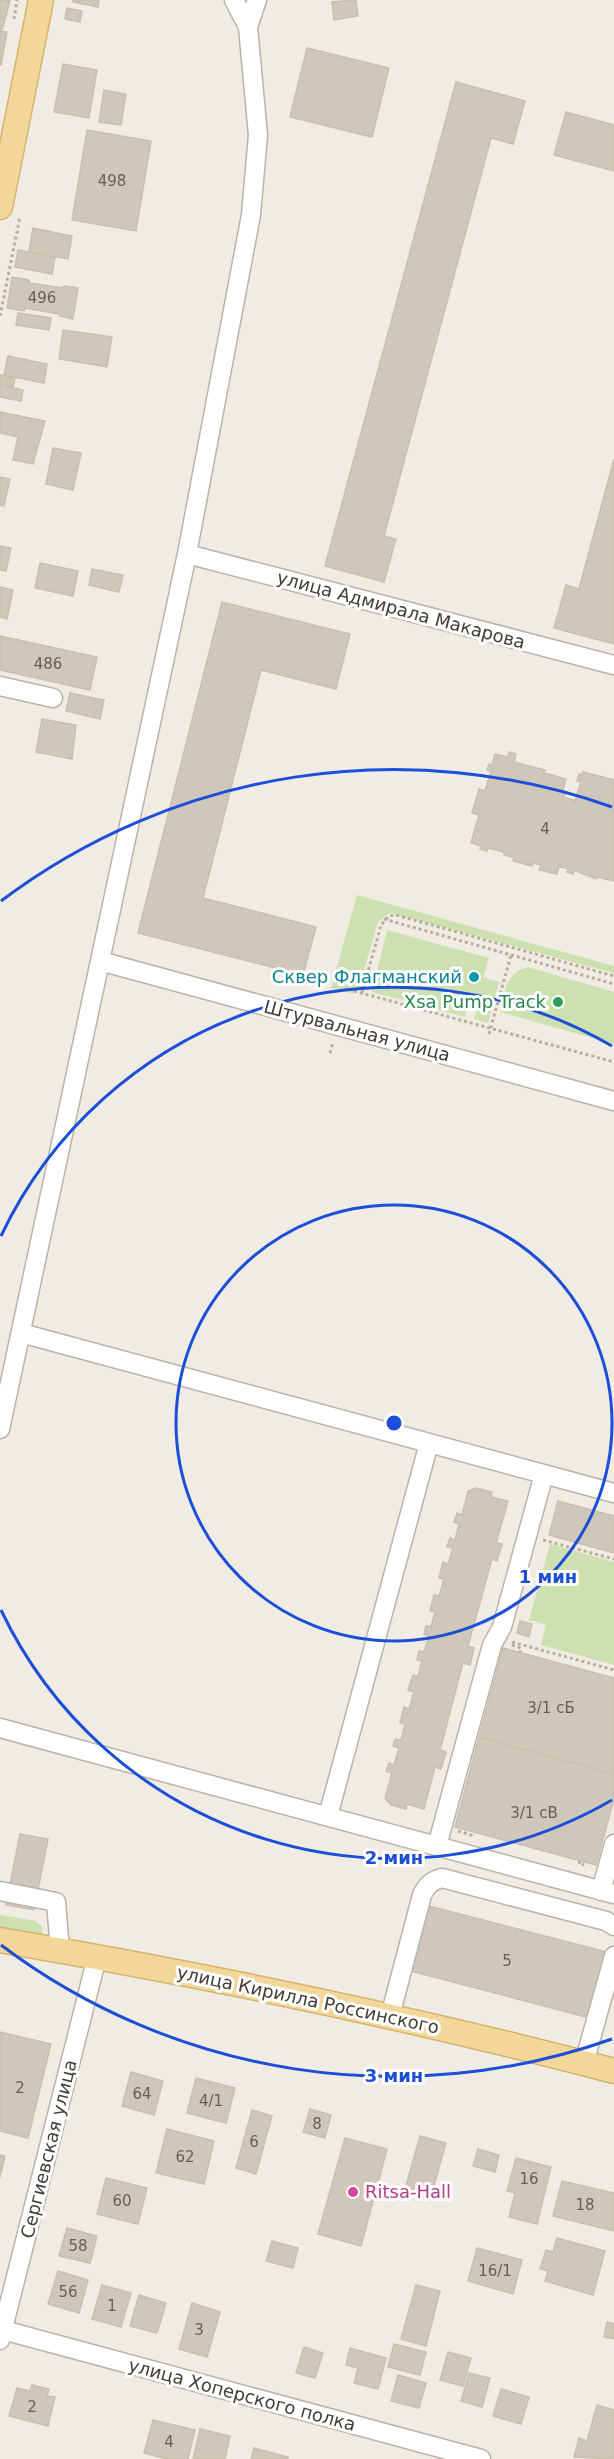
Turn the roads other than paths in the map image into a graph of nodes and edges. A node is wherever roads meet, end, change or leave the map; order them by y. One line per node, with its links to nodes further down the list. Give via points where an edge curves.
1 (41, 0): 5 (main road)
2 (234, 0): 4 (street)
3 (256, 0): 4 (street)
4 (248, 27): 6 (street, via 258,135 251,215)
5 (0, 207)
6 (187, 554): 7 (street, улица Адмирала Макарова); 10 (street)
7 (614, 665)
8 (0, 687): 9 (street)
9 (53, 698)
10 (100, 961): 11 (street, Штурвальная улица); 12 (street)
11 (614, 1101)
12 (21, 1333): 13 (street); 14 (street)
13 (0, 1429)
14 (429, 1443): 15 (street); 18 (street)
15 (544, 1474): 16 (street); 20 (street, via 500,1641 492,1645)
16 (614, 1493)
17 (0, 1728): 18 (street)
18 (327, 1816): 20 (street)
19 (614, 1844): 22 (street)
20 (437, 1846): 22 (street)
21 (0, 1891): 25 (street, via 56,1902)
22 (608, 1893)
23 (614, 1926): 28 (street, via 442,1878 434,1880 422,1895)
24 (0, 1940): 25 (main road, улица Кирилла Россинского)
25 (60, 1950): 27 (main road, улица Кирилла Россинского)
26 (614, 1956): 29 (street)
27 (97, 1957): 28 (main road, улица Кирилла Россинского); 31 (street, Сергиевская улица)
28 (390, 2016): 29 (main road, улица Кирилла Россинского)
29 (584, 2063): 30 (main road, улица Кирилла Россинского)
30 (614, 2071)
31 (1, 2335): 32 (street, улица Хоперского полка)
32 (481, 2459)

